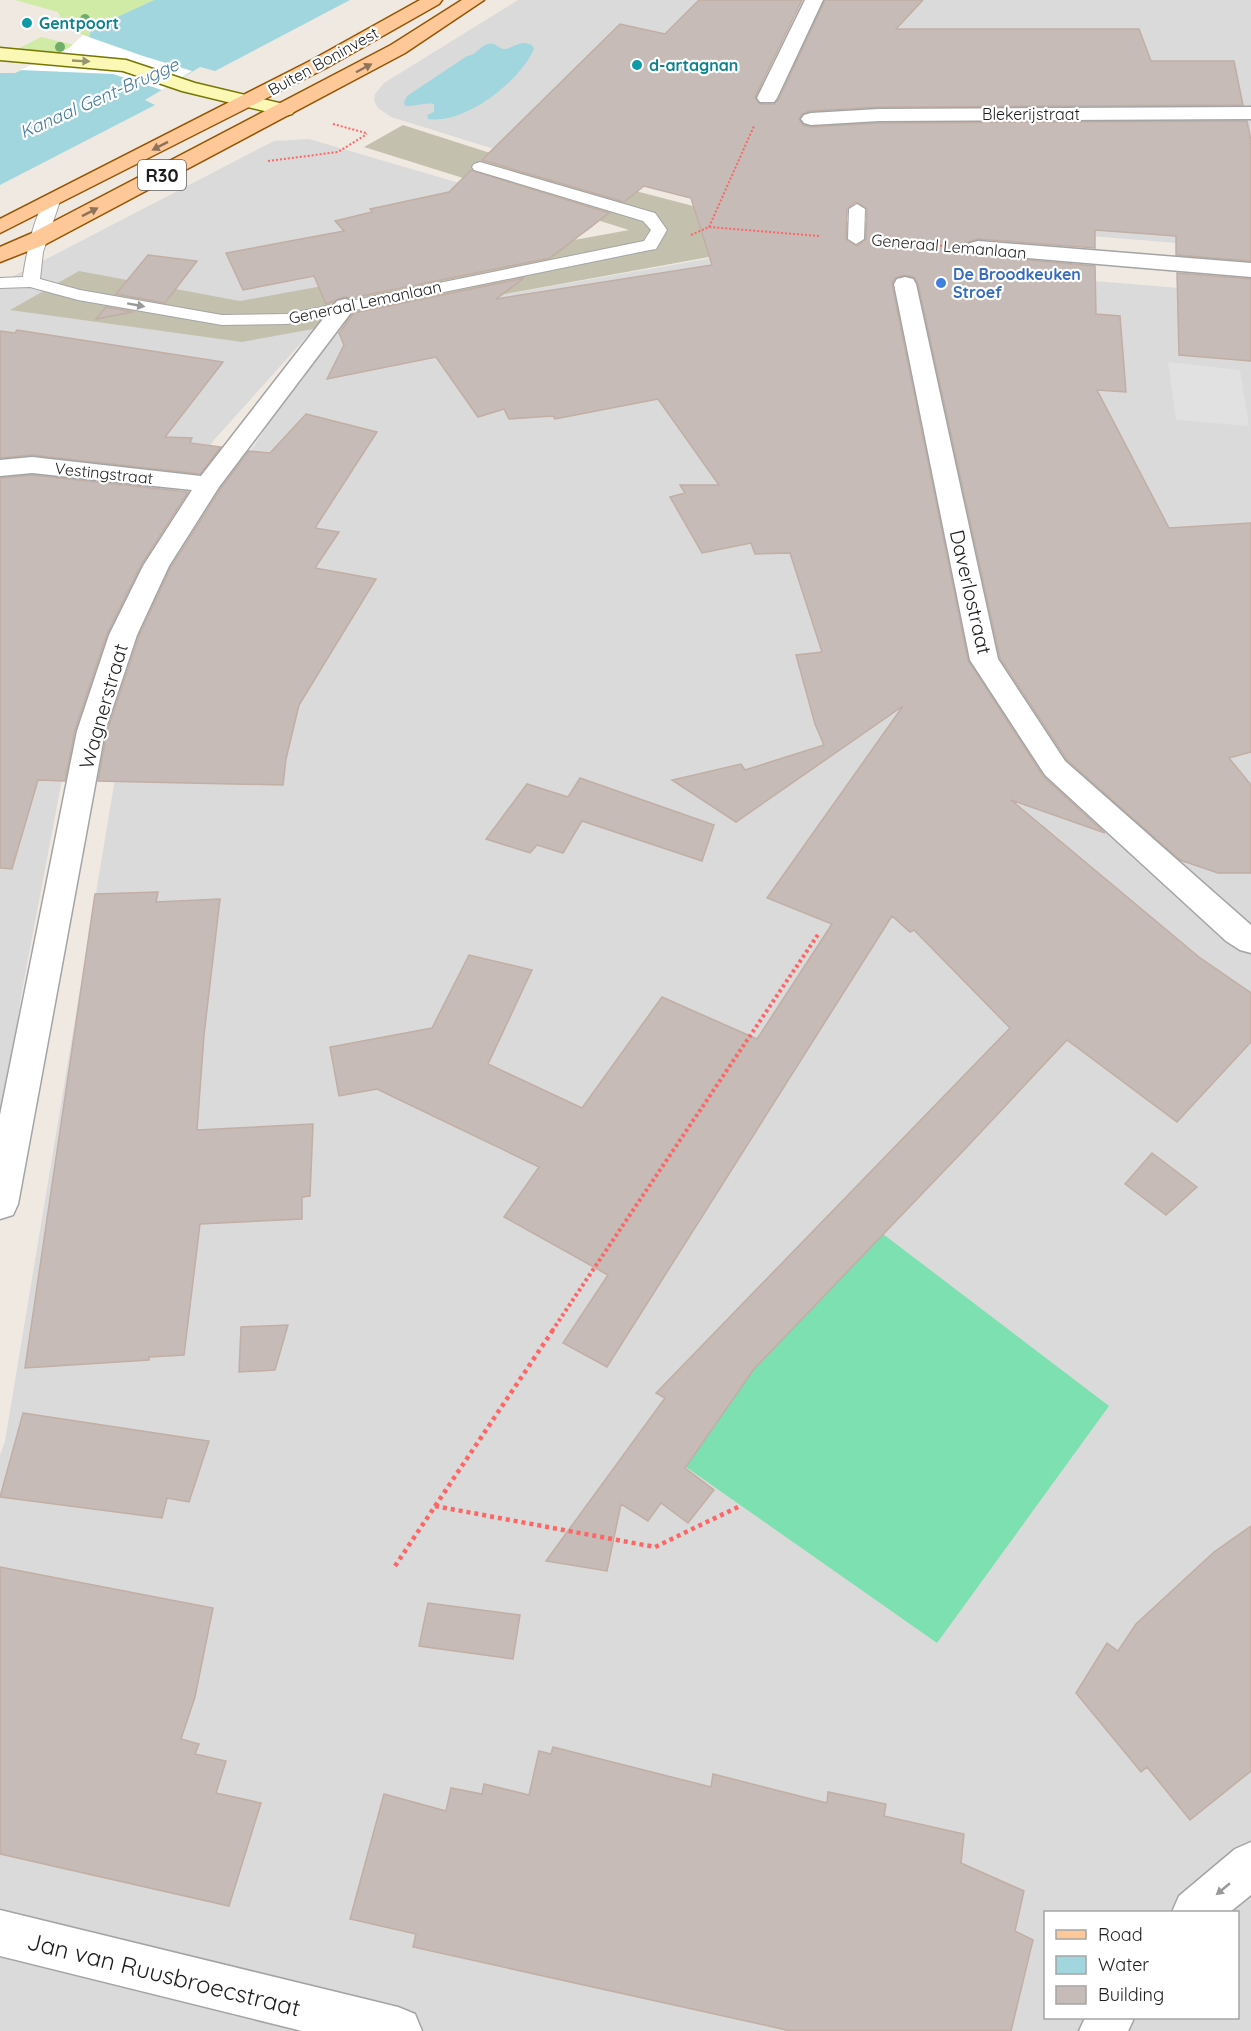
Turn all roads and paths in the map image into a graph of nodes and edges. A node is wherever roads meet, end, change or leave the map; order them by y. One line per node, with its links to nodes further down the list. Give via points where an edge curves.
1 (433, 0): 6 (main road, Buiten Boninvest / R30)
2 (475, 0): 7 (main road, Buiten Boninvest / R30, one-way to 2, via 398,49)
3 (814, 0): 5 (street)
4 (0, 54): 6 (street, one-way to 6, via 126,66)
5 (766, 99)
6 (247, 102): 7 (street); 14 (main road, Buiten Boninvest / R30, one-way to 14)
7 (285, 110): 18 (main road, R30, one-way to 7)
8 (1251, 113): 9 (street, Blekerijstraat, via 879,115)
9 (811, 119)
10 (755, 125): 17 (path)
11 (367, 134): 12 (path, via 338,152)
12 (268, 161)
13 (480, 167): 20 (lane, via 648,216 659,230)
14 (52, 201): 16 (main road, R30); 18 (lane)
15 (857, 209): 19 (lane)
16 (0, 227)
17 (710, 227): 19 (path, Generaal Lemanlaan); 20 (path, Generaal Lemanlaan, via 688,237)
18 (38, 239): 22 (main road, R30); 24 (lane)
19 (856, 239): 21 (path, Generaal Lemanlaan)
20 (650, 245): 27 (lane, Generaal Lemanlaan)
21 (978, 249): 23 (street, Generaal Lemanlaan)
22 (0, 255)
23 (1251, 270)
24 (32, 282): 25 (lane, Generaal Lemanlaan); 27 (lane, Generaal Lemanlaan, one-way to 27, via 78,295 222,320 286,319)
25 (0, 283)
26 (905, 284): 31 (street, Daverlostraat, via 984,660 1055,768 1236,932)
27 (345, 306): 29 (street, Wagnerstraat)
28 (0, 468): 29 (street, Vestingstraat, via 32,465)
29 (208, 484): 32 (street, Wagnerstraat, via 156,566 123,635 92,731)
30 (819, 933): 33 (path)
31 (1251, 941)
32 (0, 1204)
33 (435, 1506): 34 (path, via 655,1547); 35 (path)
34 (741, 1506)
35 (395, 1566)
36 (1251, 1865): 37 (street, one-way to 37)
37 (1196, 1911)
38 (0, 1934): 39 (street, Jan van Ruusbroecstraat)
39 (399, 2031)

